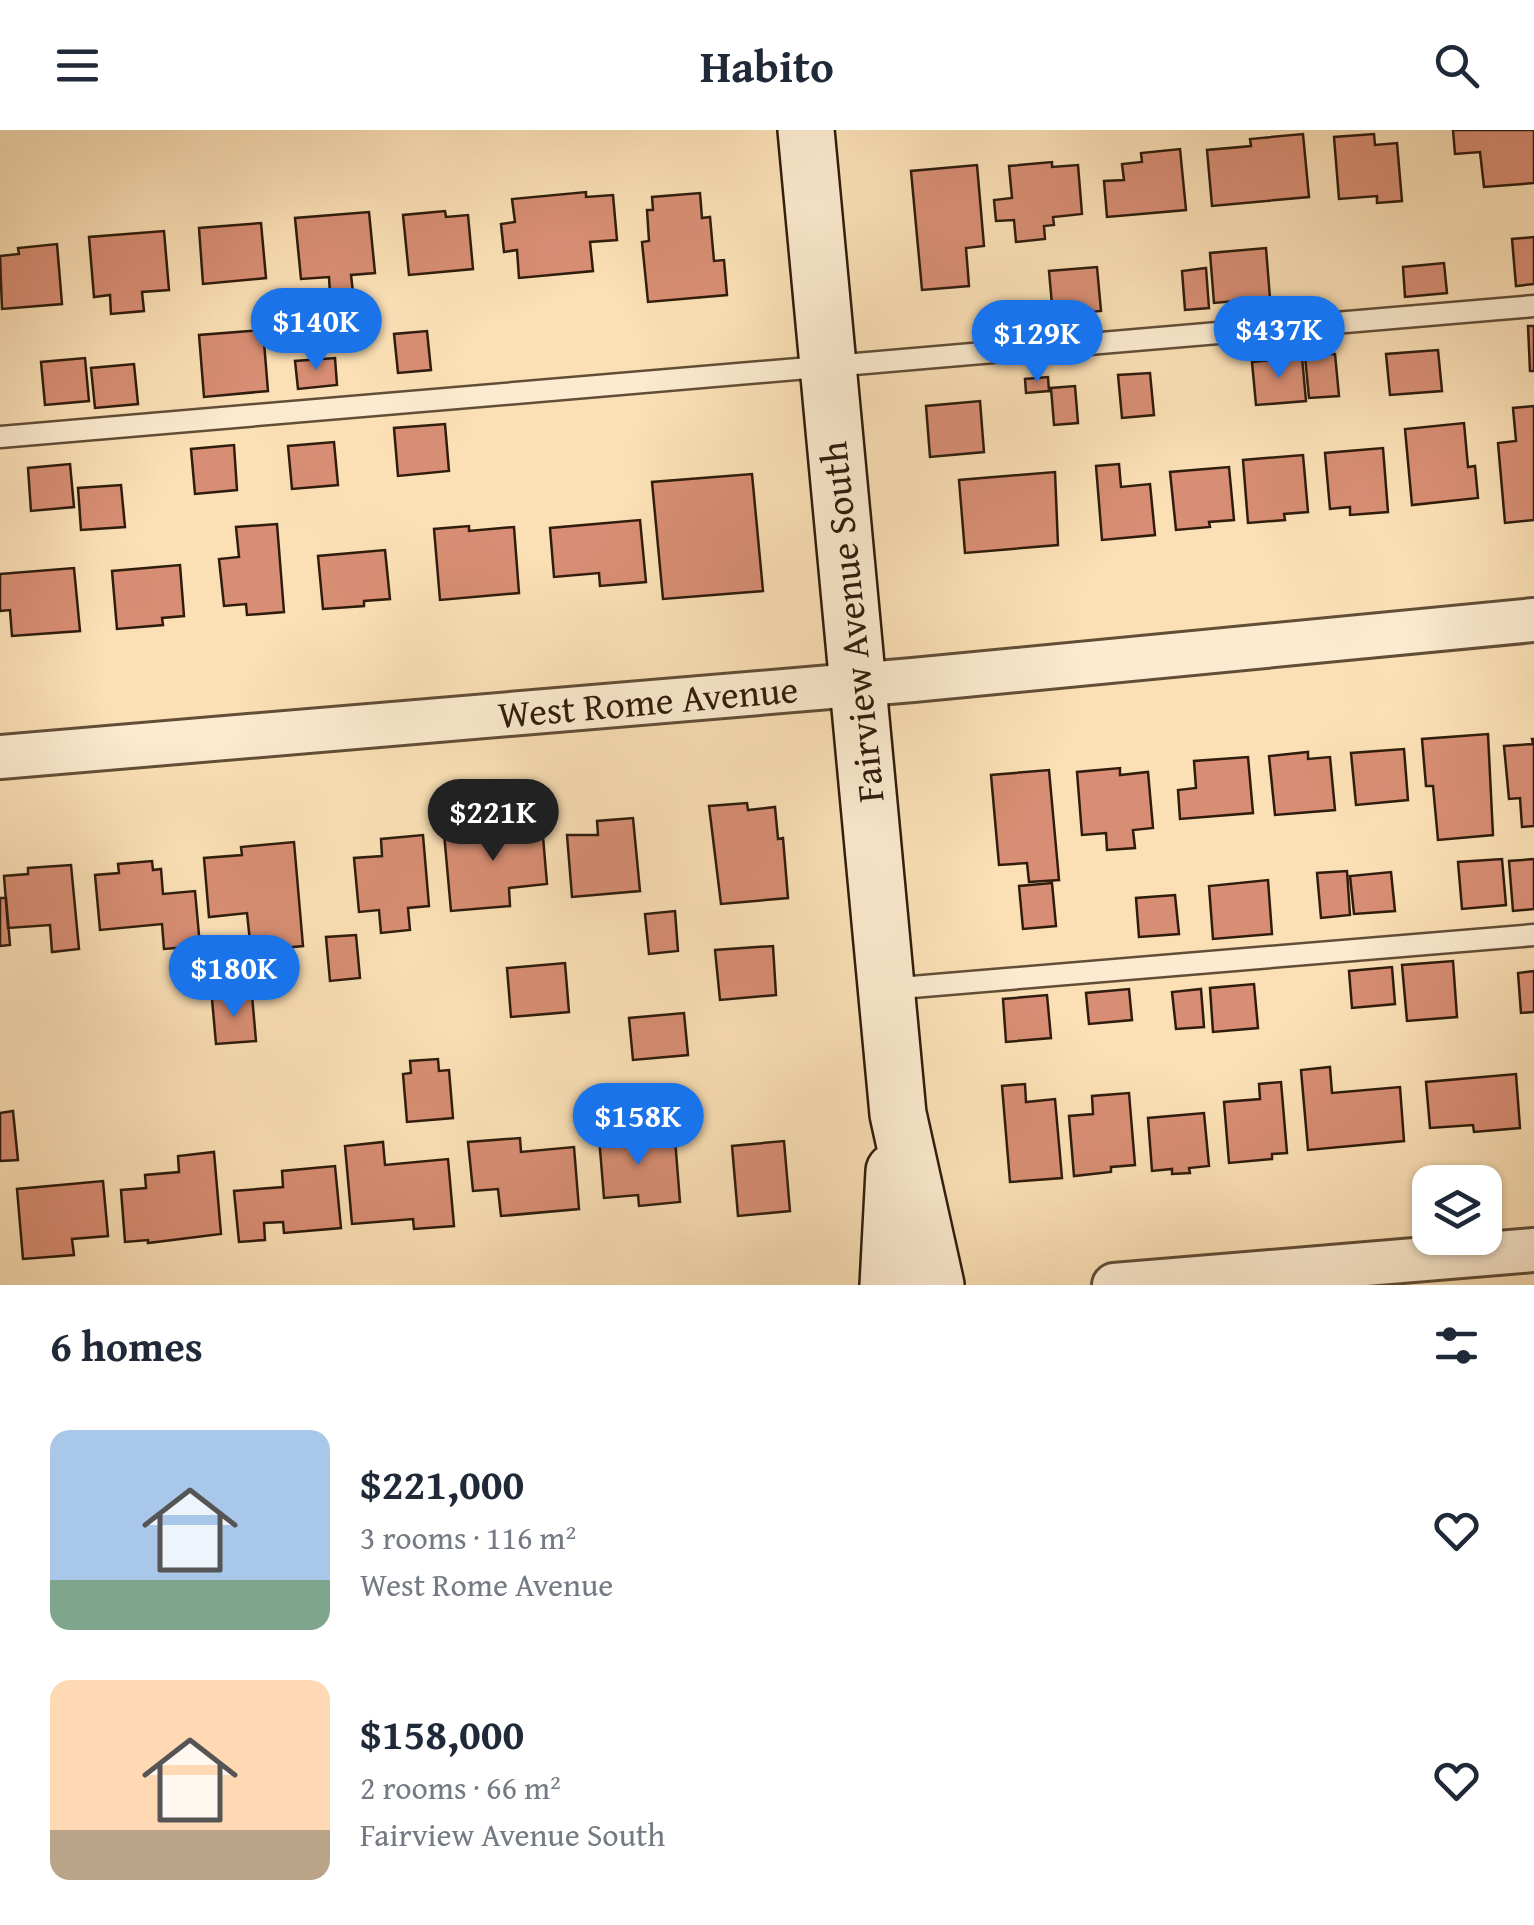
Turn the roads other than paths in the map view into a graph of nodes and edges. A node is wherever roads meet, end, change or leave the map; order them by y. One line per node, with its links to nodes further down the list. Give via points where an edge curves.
1 (806, 130): 3 (street, Fairview Avenue South)
2 (1534, 306): 3 (lane)
3 (826, 366): 4 (lane); 6 (street, Fairview Avenue South)
4 (0, 437)
5 (1534, 620): 6 (street, West Rome Avenue)
6 (860, 684): 7 (street, West Rome Avenue); 9 (street, Fairview Avenue South)
7 (0, 757)
8 (1534, 935): 9 (lane)
9 (886, 989): 10 (street, Fairview Avenue South)
10 (898, 1114): 12 (street, Fairview Avenue South); 13 (street, Fairview Avenue South)
11 (1534, 1250): 14 (street)
12 (888, 1285)
13 (936, 1285)
14 (1114, 1285)

